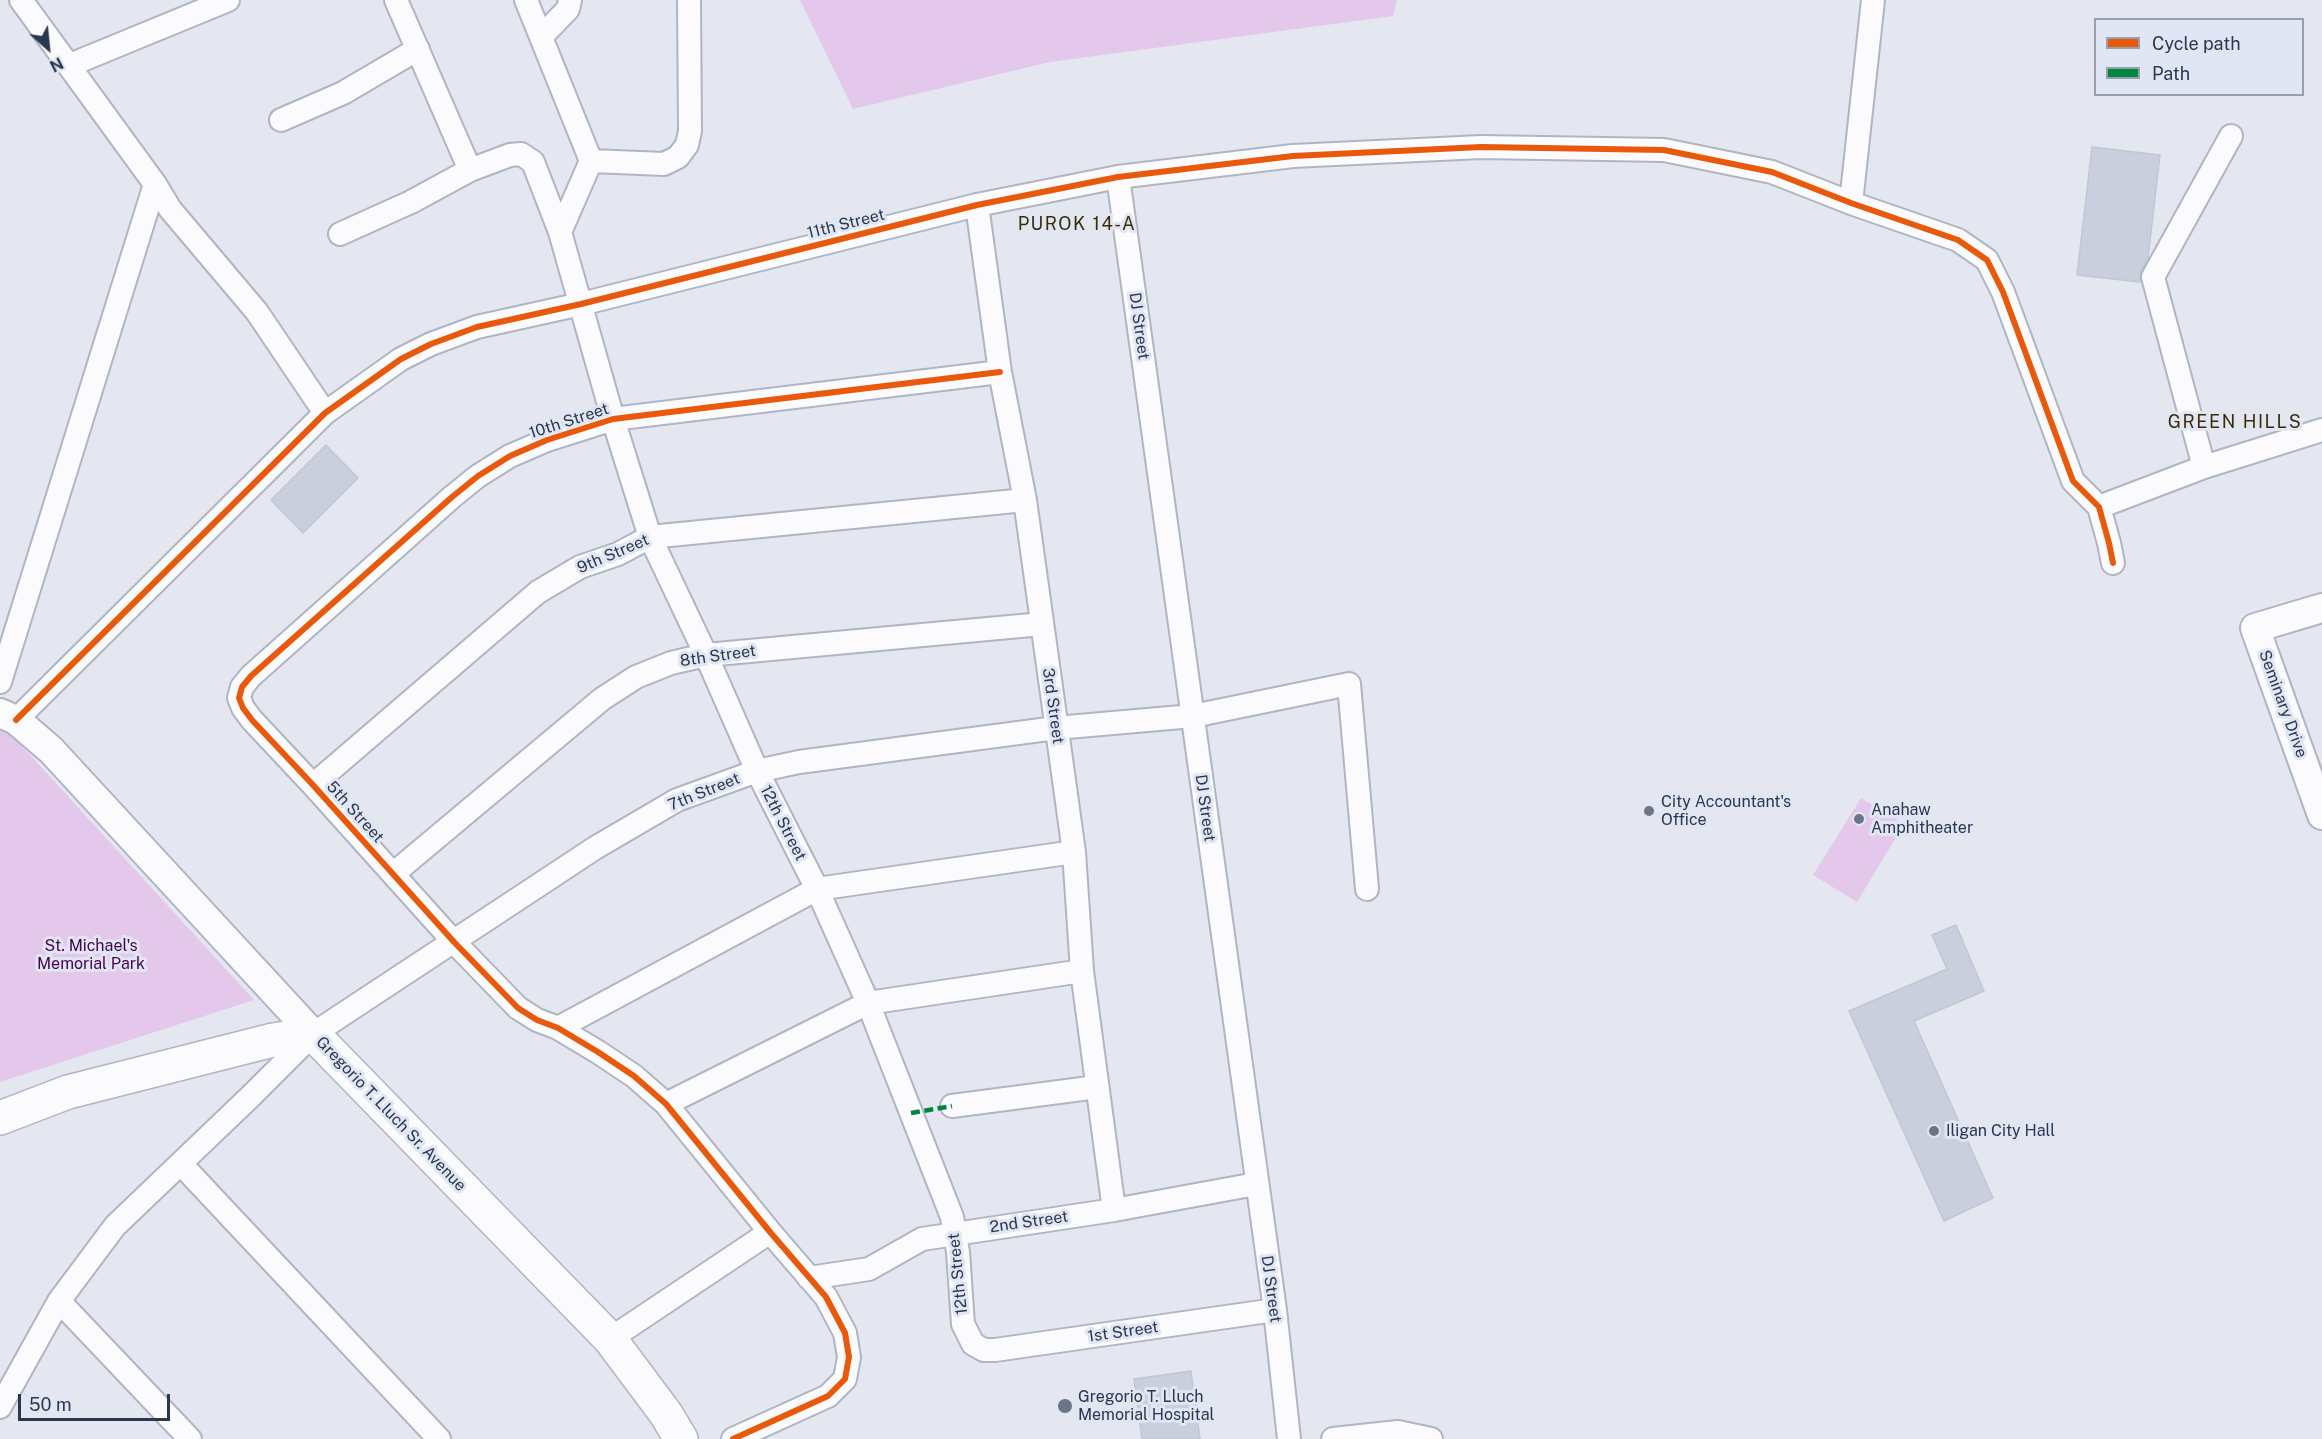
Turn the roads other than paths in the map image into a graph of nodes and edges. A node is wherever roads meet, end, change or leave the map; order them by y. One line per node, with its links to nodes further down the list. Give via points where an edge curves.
1 (21, 0): 10 (street)
2 (228, 0): 10 (street)
3 (396, 0): 9 (street)
4 (526, 0): 8 (street)
5 (570, 0): 8 (street, via 568,9)
6 (689, 0): 13 (street, via 687,145 678,157 664,164)
7 (1873, 0): 17 (street)
8 (542, 36): 13 (street)
9 (418, 49): 11 (street, via 343,93); 14 (street)
10 (70, 65): 16 (street)
11 (281, 120)
12 (2231, 136): 26 (street, via 2153,277)
13 (591, 161): 19 (street)
14 (470, 170): 19 (street, 12th Street, via 510,155 521,154 533,162); 20 (street)
15 (1119, 177): 17 (street, 11th Street, via 1293,156 1481,147 1664,150 1772,172); 18 (street, 11th Street); 37 (street, DJ Street)
16 (155, 184): 23 (street, via 170,209 256,312); 34 (street)
17 (1851, 203): 28 (street, 11th Street, via 1958,240 1987,260 2003,292 2073,481)
18 (977, 205): 21 (street, 11th Street); 22 (street, 3rd Street)
19 (560, 232): 21 (street, 12th Street)
20 (340, 234)
21 (581, 304): 23 (street, 11th Street, via 477,327 430,344 401,359); 24 (street, 12th Street)
22 (1000, 372): 24 (street, 10th Street); 27 (street, 3rd Street)
23 (325, 413): 36 (street, 11th Street)
24 (613, 419): 29 (street, 12th Street); 35 (street, 10th Street, via 547,440 478,476 251,676)
25 (2322, 430): 26 (street)
26 (2204, 467): 28 (street)
27 (1025, 500): 29 (street, 9th Street); 32 (street, 3rd Street)
28 (2098, 507): 30 (street)
29 (650, 537): 33 (street, 12th Street); 40 (street, 9th Street, via 618,554 580,567 538,592)
30 (2112, 563)
31 (2322, 608): 41 (street, Seminary Drive, via 2255,628)
32 (1042, 624): 33 (street, 8th Street); 38 (street, 3rd Street)
33 (706, 655): 39 (street, 12th Street); 43 (street, 8th Street, via 636,677 602,699)
34 (0, 682)
35 (239, 698): 40 (street, 5th Street, via 252,720)
36 (8, 716): 50 (street, via 51,750)
37 (1193, 716): 38 (street, 7th Street); 45 (street, 7th Street, via 1349,684); 56 (street, DJ Street)
38 (1056, 728): 39 (street, 7th Street); 42 (street, 3rd Street)
39 (757, 771): 44 (street, 12th Street); 46 (street, 7th Street, via 677,800 595,848)
40 (313, 785): 43 (street, 5th Street)
41 (2322, 815)
42 (1074, 852): 44 (street); 47 (street, 3rd Street)
43 (393, 874): 46 (street, 5th Street)
44 (817, 889): 48 (street, 12th Street); 49 (street)
45 (1367, 889)
46 (454, 942): 49 (street, 5th Street, via 518,1008); 50 (street, 7th Street)
47 (1082, 971): 48 (street); 51 (street, 3rd Street)
48 (868, 1003): 52 (street); 59 (street, 12th Street)
49 (558, 1028): 52 (street, 5th Street, via 634,1076)
50 (313, 1034): 54 (main road, Gregorio T. Lluch Sr. Avenue, via 273,1040 68,1092); 55 (street, 7th Street); 63 (main road, Gregorio T. Lluch Sr. Avenue)
51 (1097, 1087): 53 (street); 57 (street, 3rd Street)
52 (666, 1104): 58 (street, 5th Street)
53 (952, 1106)
54 (0, 1118)
55 (181, 1164): 61 (street, 7th Street, via 115,1226); 66 (street)
56 (1256, 1184): 57 (street, 2nd Street); 62 (street, DJ Street)
57 (1114, 1210): 59 (street, 2nd Street)
58 (770, 1232): 60 (street, 5th Street); 63 (street)
59 (955, 1233): 60 (street, 2nd Street, via 922,1239 868,1269); 64 (street, 12th Street, via 963,1324)
60 (809, 1278): 69 (street, 5th Street, via 845,1333 849,1357 844,1379 828,1396)
61 (59, 1301): 65 (street, 7th Street); 67 (street)
62 (1275, 1310): 64 (street, 1st Street, via 995,1350); 70 (street, DJ Street)
63 (610, 1339): 68 (main road, Gregorio T. Lluch Sr. Avenue)
64 (973, 1344)
65 (0, 1407)
66 (435, 1438)
67 (190, 1439)
68 (681, 1439)
69 (733, 1439)
70 (1289, 1439)
71 (1333, 1439): 72 (street, via 1398,1432)
72 (1431, 1439)

